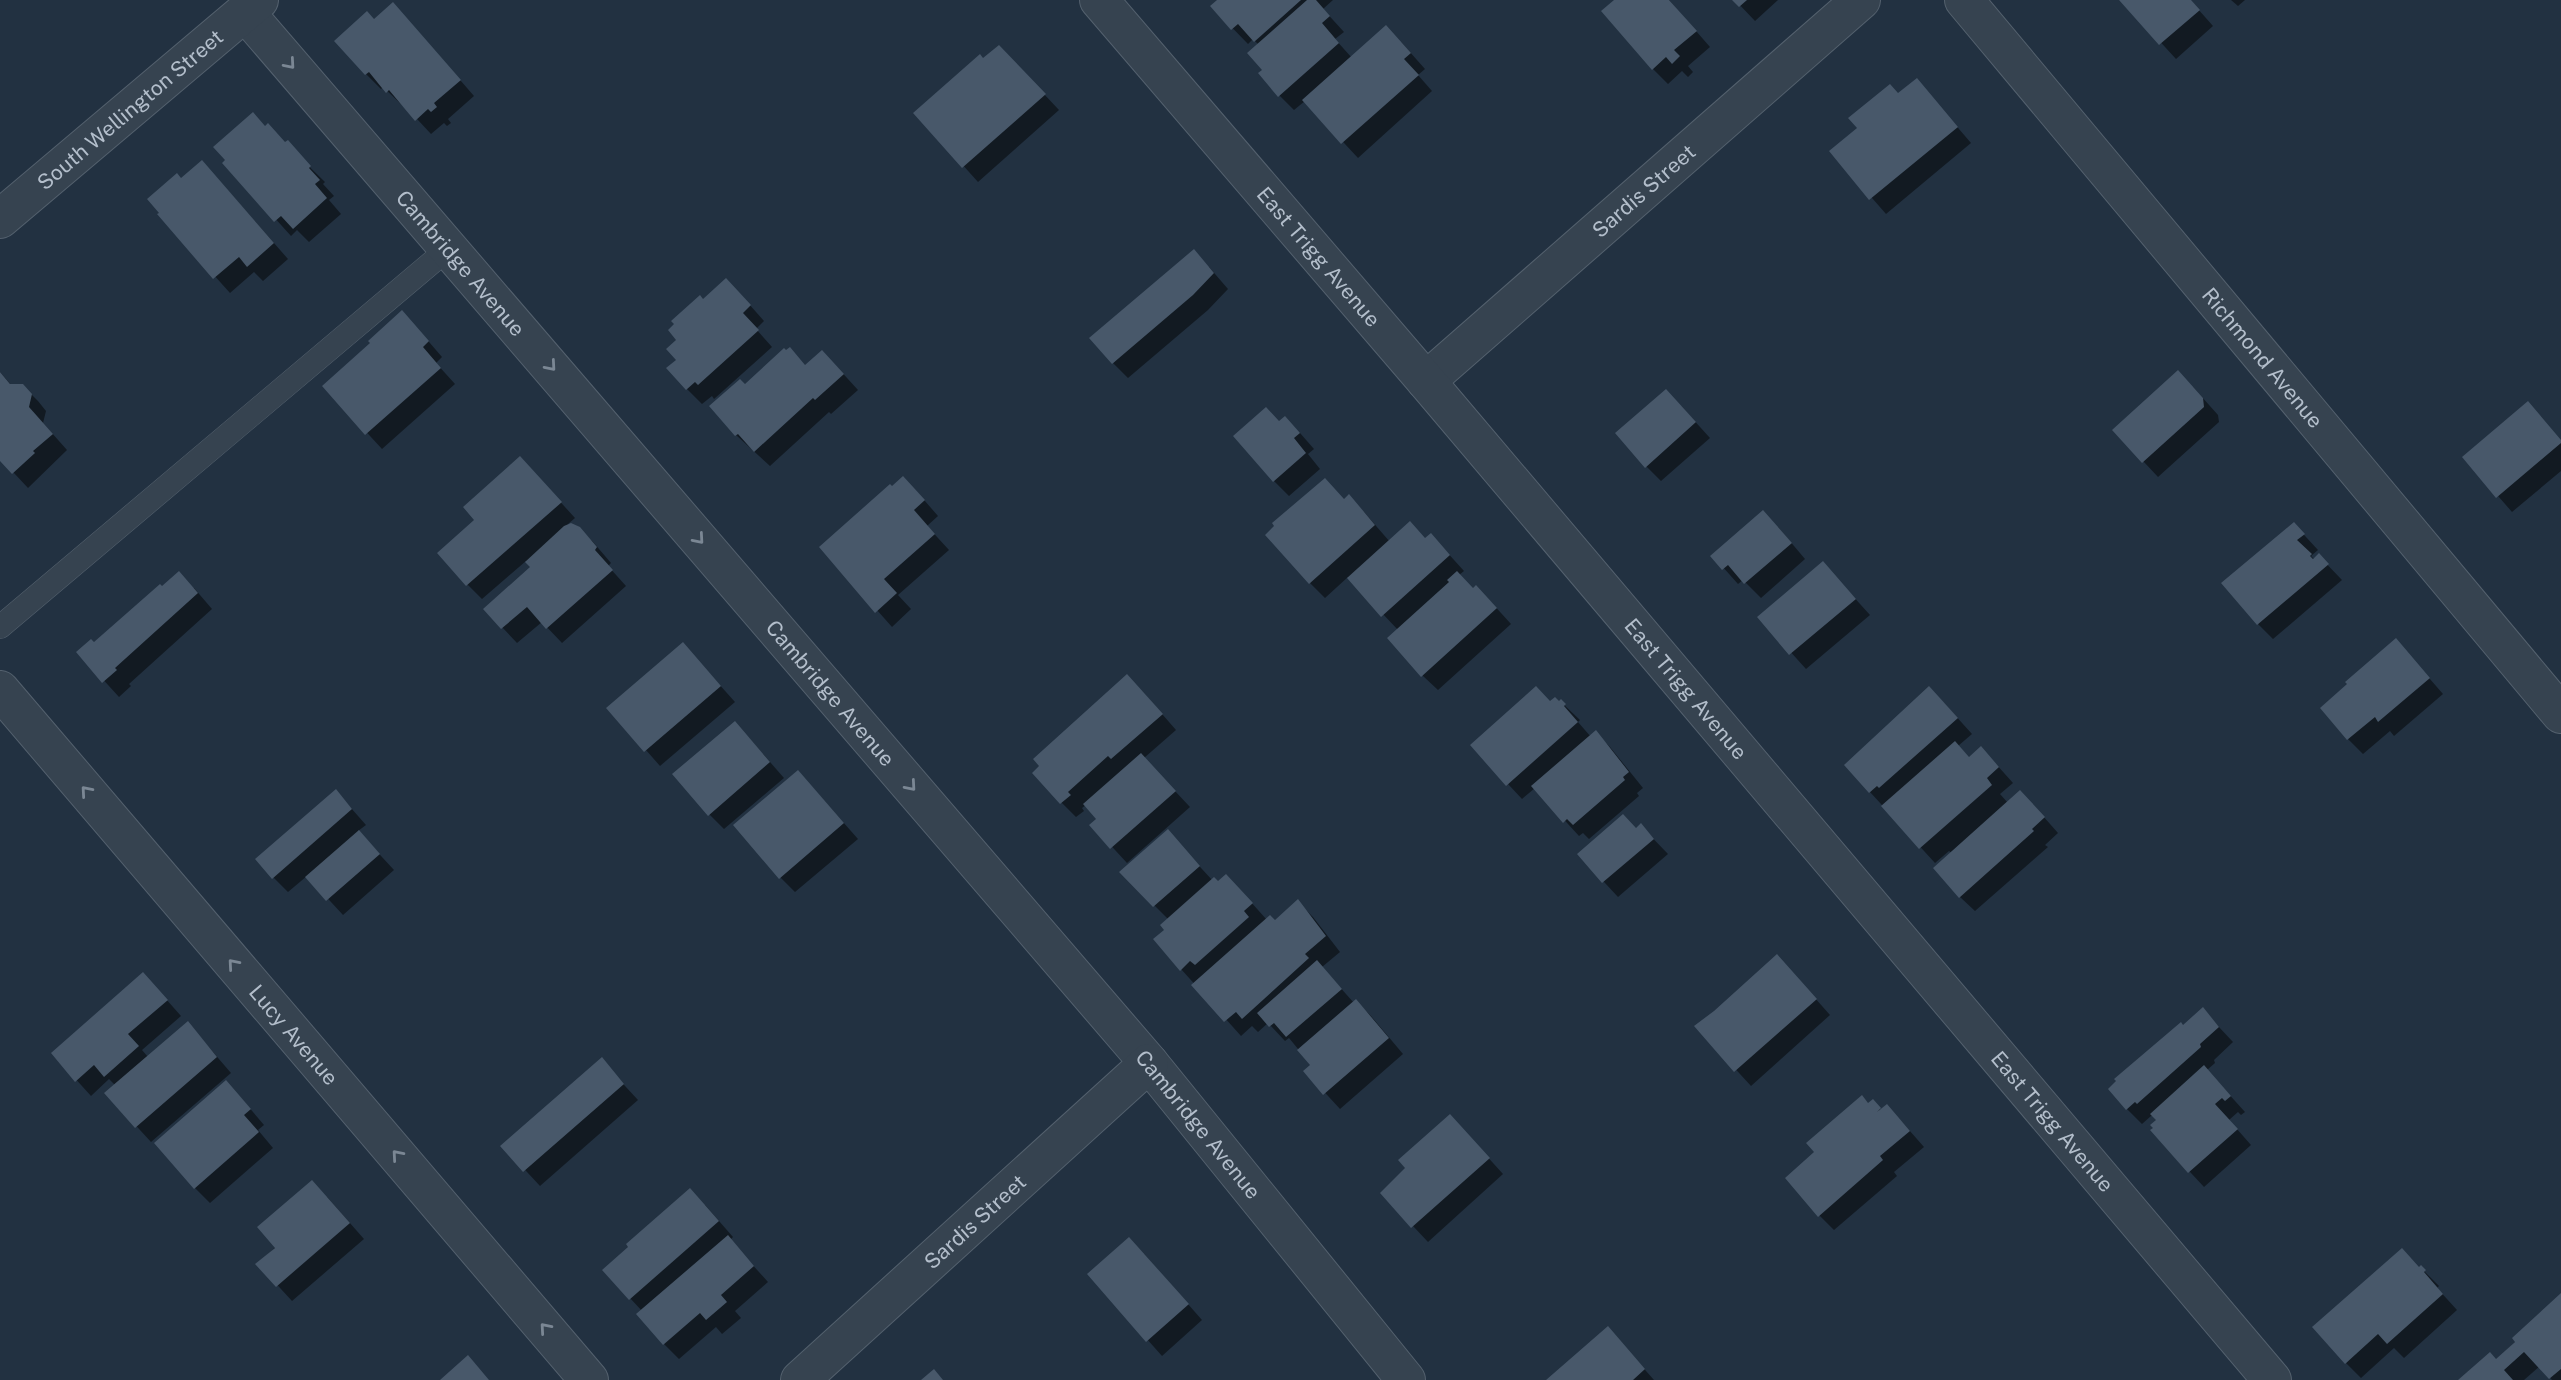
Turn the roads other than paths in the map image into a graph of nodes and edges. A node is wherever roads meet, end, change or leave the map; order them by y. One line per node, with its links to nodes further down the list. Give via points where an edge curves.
1 (1099, 0): 7 (street, East Trigg Avenue)
2 (1861, 0): 7 (street, Sardis Street)
3 (1964, 0): 10 (street, Richmond Avenue)
4 (252, 6): 5 (street, South Wellington Street); 6 (street, Cambridge Avenue, one-way to 6)
5 (0, 219)
6 (449, 248): 8 (lane); 11 (street, Cambridge Avenue, one-way to 11)
7 (1426, 381): 15 (street, East Trigg Avenue)
8 (0, 627)
9 (0, 691): 12 (street, Lucy Avenue, one-way to 9)
10 (2561, 714)
11 (1149, 1063): 13 (street, Sardis Street); 14 (street, Cambridge Avenue)
12 (589, 1380)
13 (800, 1380)
14 (1406, 1380)
15 (2272, 1380)

